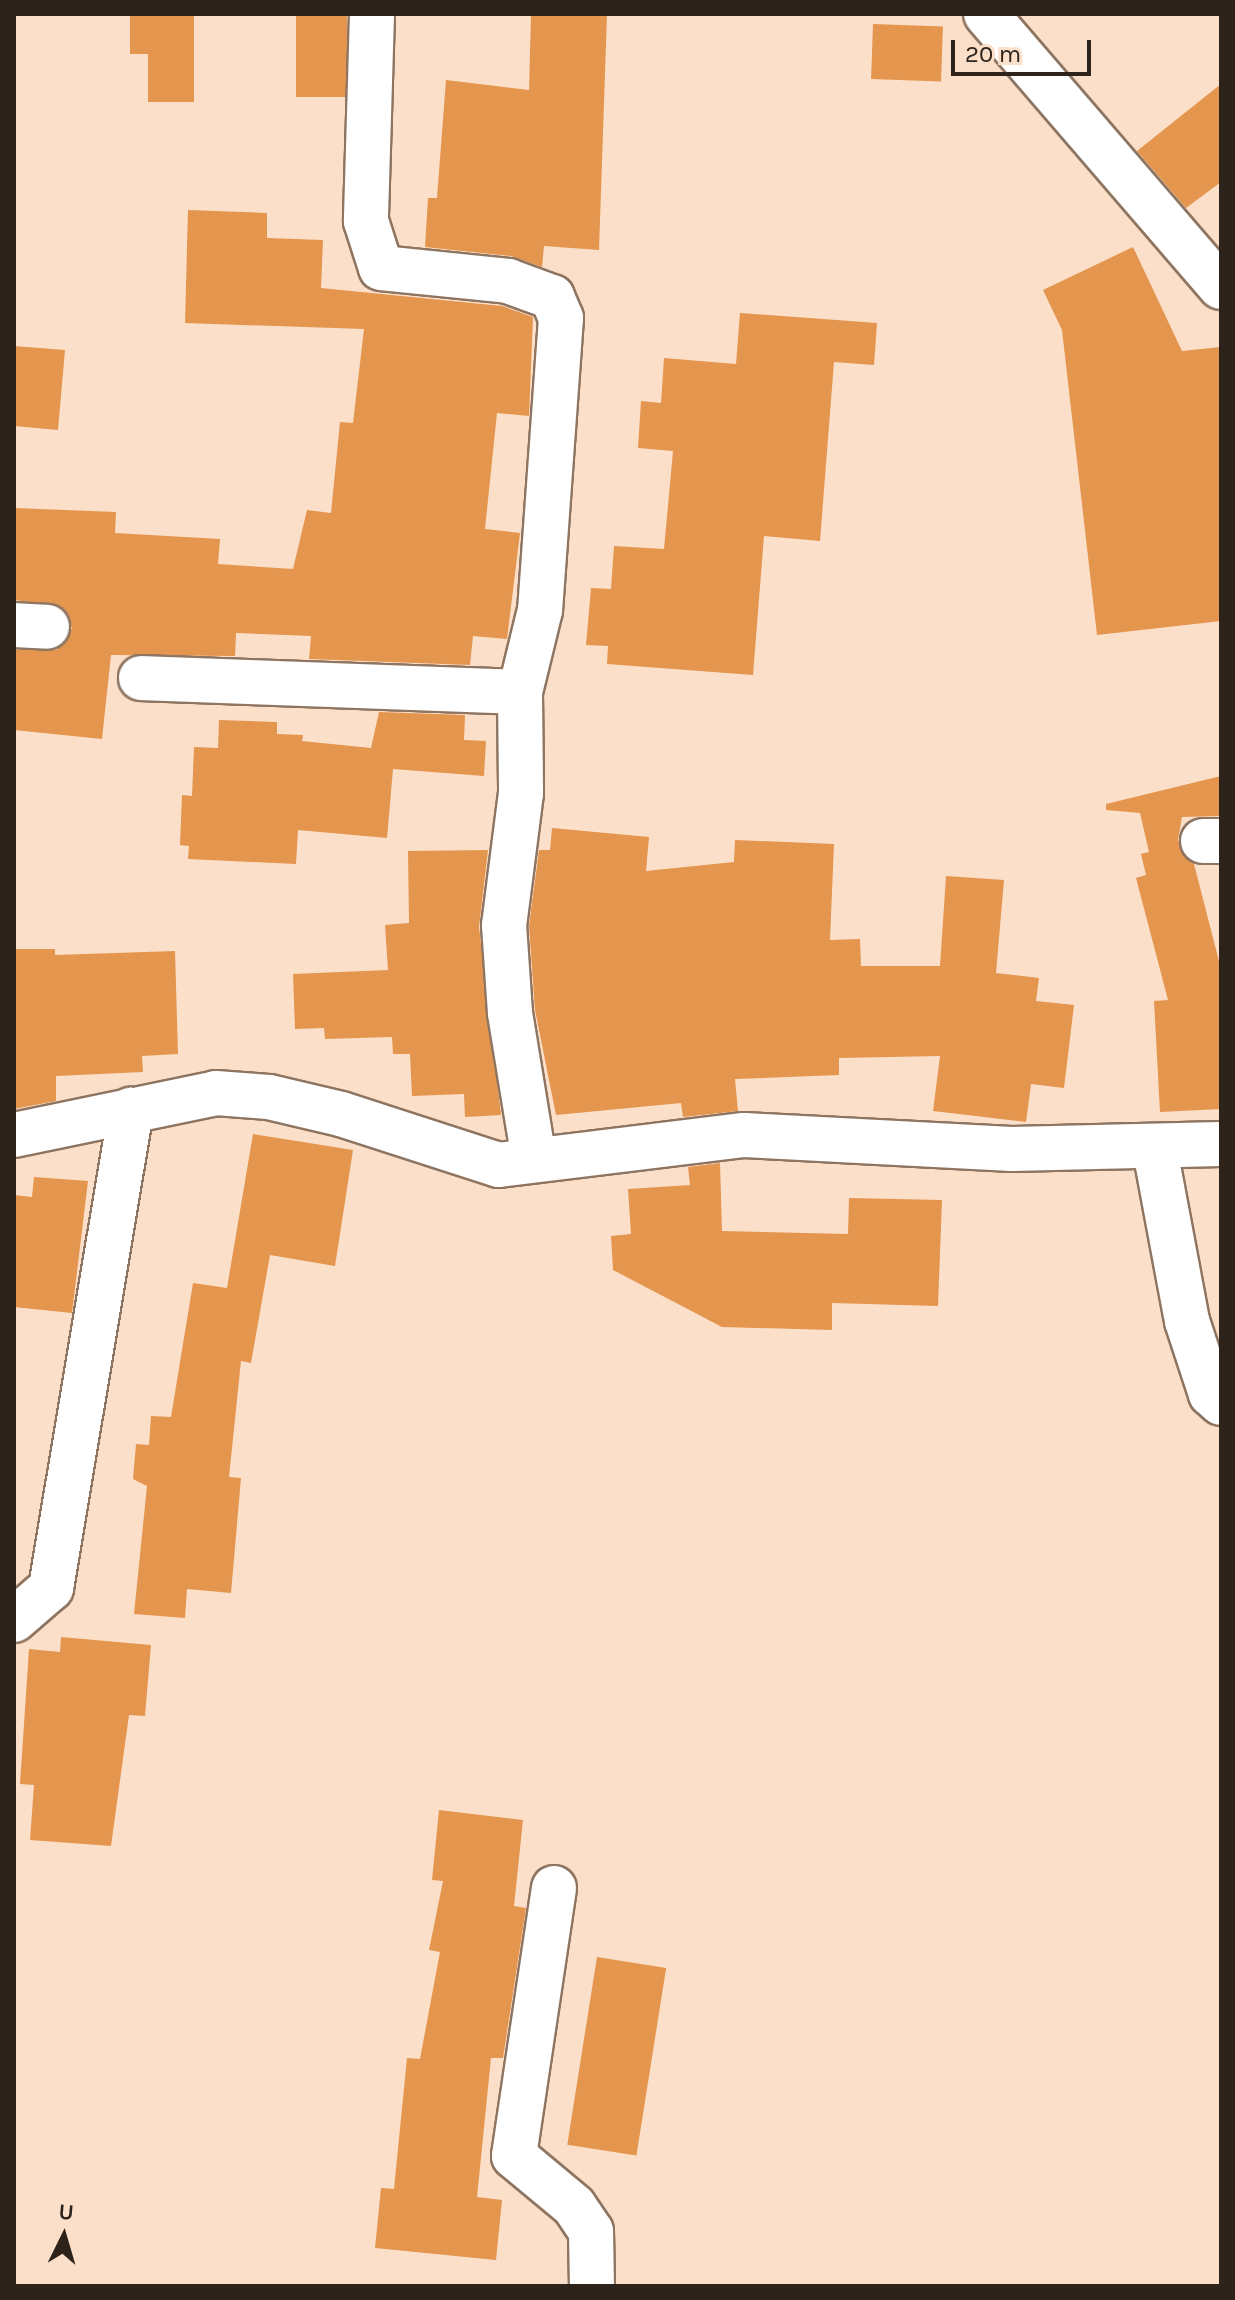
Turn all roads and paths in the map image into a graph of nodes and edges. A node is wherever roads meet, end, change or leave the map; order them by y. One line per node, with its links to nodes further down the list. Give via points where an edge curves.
1 (372, 14): 5 (street, via 366,221 381,268 508,281 552,297 561,318 540,610)
2 (986, 14): 3 (street)
3 (1221, 287)
4 (141, 678): 5 (street)
5 (520, 692): 10 (street, via 521,793 504,925 510,1013)
6 (131, 1110): 7 (street); 10 (street, via 216,1093 269,1097 499,1165); 12 (street, via 51,1588)
7 (14, 1135)
8 (1221, 1144): 9 (street)
9 (1155, 1150): 10 (street, via 744,1135); 11 (street, via 1187,1321 1211,1394)
10 (534, 1159)
11 (1221, 1403)
12 (14, 1620)
13 (554, 1888): 14 (street, via 514,2156 574,2206 591,2231)
14 (592, 2286)

